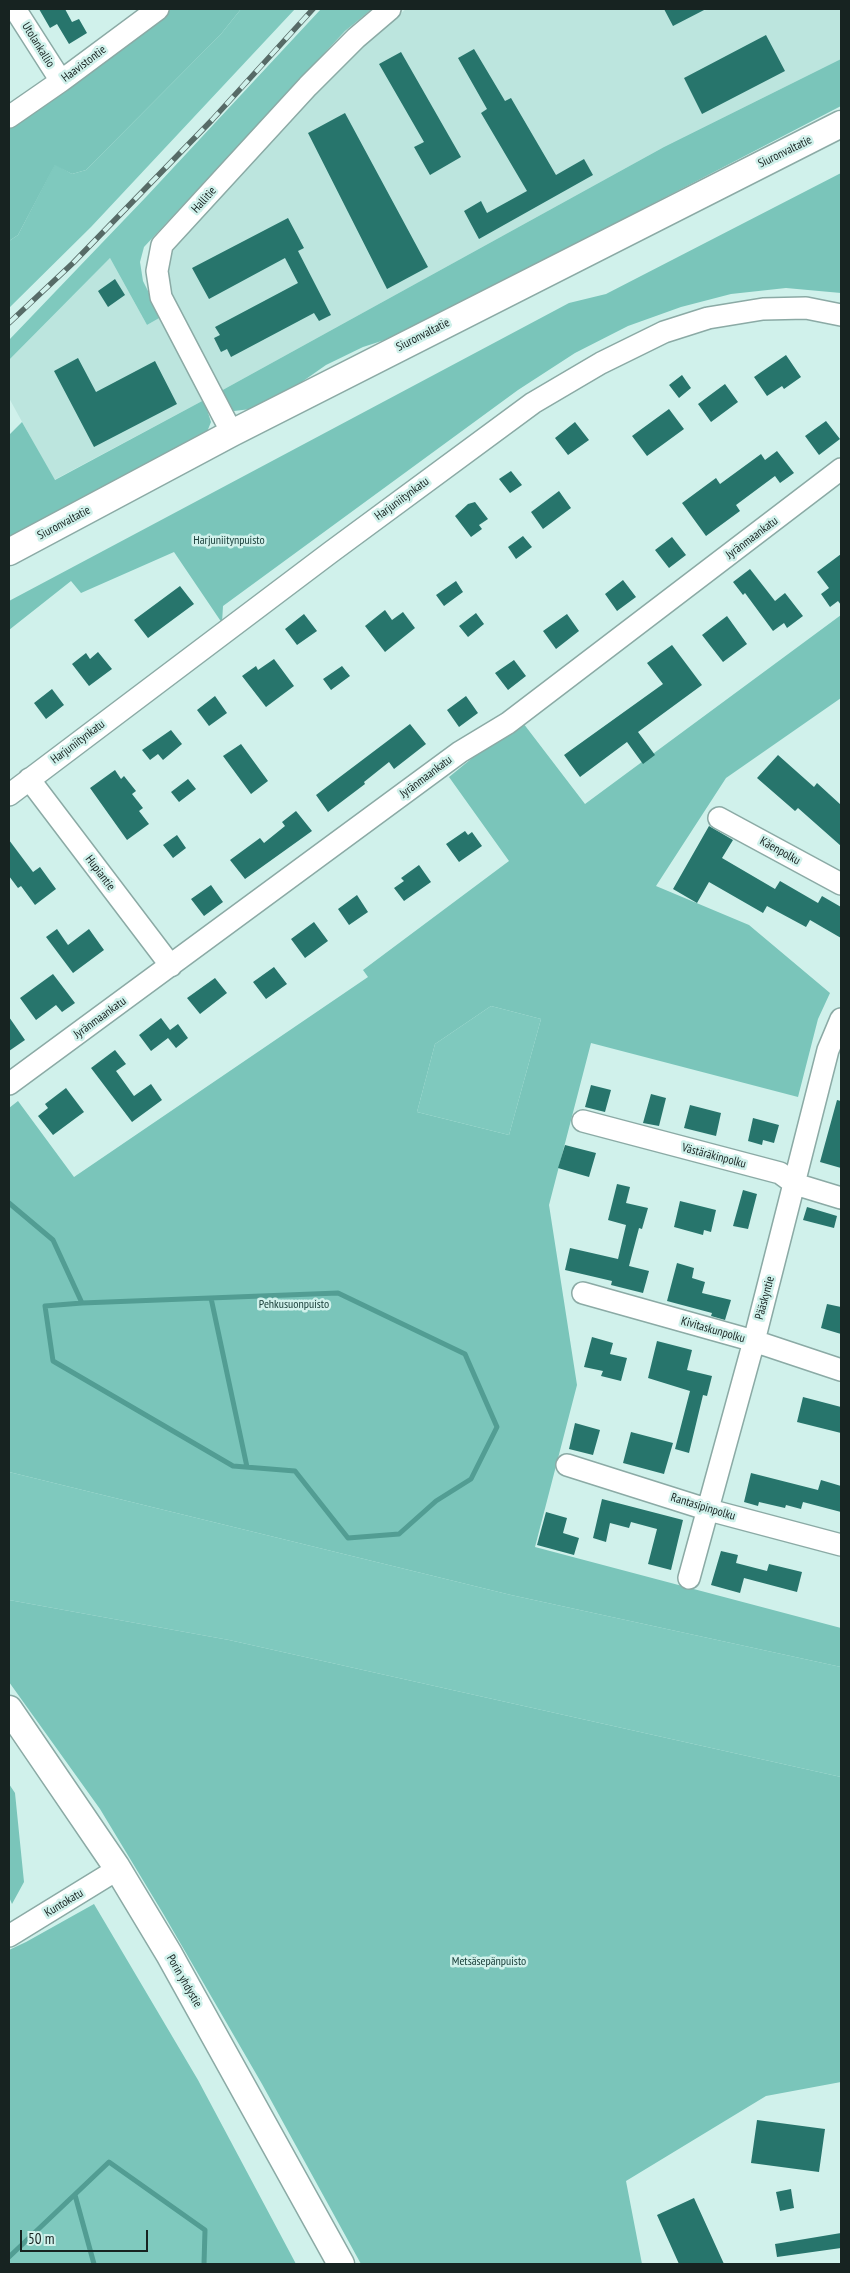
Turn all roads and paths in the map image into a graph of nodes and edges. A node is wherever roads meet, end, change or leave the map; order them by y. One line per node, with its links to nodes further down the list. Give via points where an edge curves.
1 (15, 9): 4 (street, Utolankallio)
2 (158, 9): 4 (street, Haavistontie)
3 (390, 9): 8 (street, Hallitie, via 308,86 162,246 157,271 161,297)
4 (61, 82): 5 (street, Haavistontie)
5 (9, 117)
6 (841, 124): 8 (main road, Siuronvaltatie)
7 (841, 315): 11 (street, Harjuniitynkatu, via 806,308 763,308 708,318 664,332 601,363 528,407)
8 (232, 433): 10 (main road, Siuronvaltatie)
9 (841, 469): 15 (street, Jyränmaankatu, via 508,723 460,752)
10 (9, 552)
11 (29, 779): 12 (street, Harjuniitynkatu); 15 (street, Hupiantie)
12 (9, 795)
13 (719, 818): 14 (street, Käenpolku)
14 (841, 884)
15 (171, 966): 17 (street, Jyränmaankatu)
16 (841, 1019): 19 (street, Pääskyntie, via 828,1050)
17 (9, 1084)
18 (583, 1121): 19 (street, Västäräkinpolku, via 780,1173)
19 (795, 1184): 20 (street, Västäräkinpolku); 22 (street, Pääskyntie)
20 (841, 1198)
21 (583, 1293): 22 (street, Kivitaskunpolku)
22 (754, 1341): 23 (street, Kivitaskunpolku); 25 (street, Pääskyntie)
23 (841, 1370)
24 (567, 1465): 25 (street, Rantasipinpolku)
25 (709, 1510): 26 (street, Rantasipinpolku); 27 (street, Pääskyntie)
26 (841, 1546)
27 (689, 1578)
28 (9, 1709): 29 (main road, Porin yhdystie)
29 (118, 1869): 30 (street, Kuntokatu); 31 (main road, Porin yhdystie, via 174,1963)
30 (9, 1936)
31 (341, 2264)

